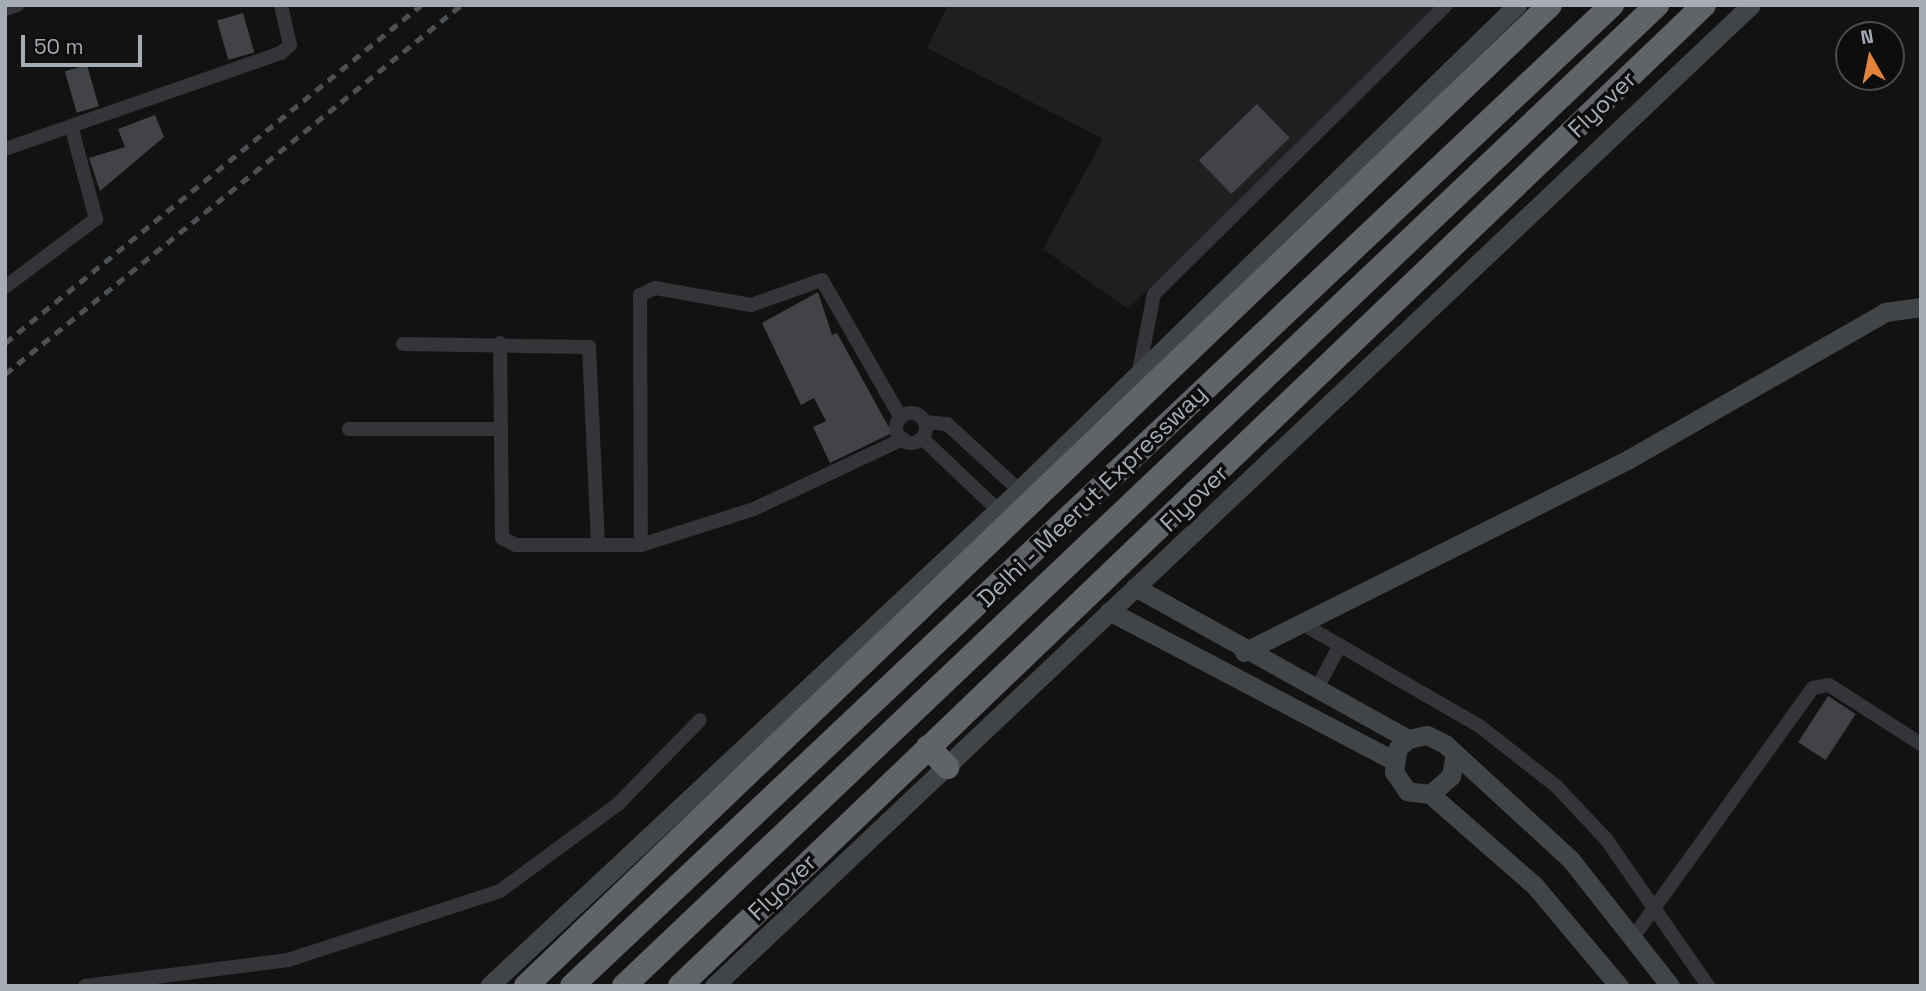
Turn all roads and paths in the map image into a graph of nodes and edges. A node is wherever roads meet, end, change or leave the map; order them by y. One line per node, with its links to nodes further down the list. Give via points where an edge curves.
1 (17, 5): 10 (street)
2 (281, 5): 11 (street, via 290,45 281,53)
3 (1446, 5): 17 (street, via 1154,294)
4 (1517, 5): 17 (street)
5 (1550, 5): 28 (highway, via 1209,332)
6 (1612, 5): 51 (highway, Delhi - Meerut Expressway)
7 (1657, 5): 52 (highway, Delhi - Meerut Expressway)
8 (1704, 5): 39 (highway, Flyover)
9 (1751, 5): 29 (street)
10 (5, 9)
11 (71, 126): 12 (street); 13 (street, via 96,219)
12 (5, 149)
13 (5, 288)
14 (1921, 307): 31 (street, via 1885,312 1627,460)
15 (500, 343): 16 (street); 21 (street); 26 (street, via 589,346)
16 (403, 344)
17 (1139, 371): 24 (street)
18 (901, 418): 19 (street, via 911,413); 23 (street, via 897,429); 27 (street, via 822,280 751,305 648,288 640,295)
19 (925, 422): 22 (street); 24 (street, via 947,424)
20 (349, 429): 21 (street)
21 (500, 429): 26 (street, via 502,538 516,545)
22 (922, 438): 23 (street); 25 (street)
23 (903, 439): 27 (street, via 754,509)
24 (1019, 490): 25 (street)
25 (998, 510): 28 (street)
26 (598, 542): 27 (street)
27 (640, 545)
28 (964, 555): 35 (street); 40 (highway)
29 (1135, 587): 30 (street); 33 (street)
30 (1109, 611): 42 (street); 43 (street)
31 (1301, 623): 32 (street); 33 (street)
32 (1340, 645): 34 (street); 45 (street, via 1478,725 1547,778 1606,839)
33 (1244, 652): 34 (street)
34 (1316, 690): 37 (street)
35 (776, 717): 40 (highway); 49 (street)
36 (700, 720): 48 (street, via 618,804 500,891 288,960)
37 (1408, 739): 41 (street, via 1437,738); 42 (street)
38 (1921, 744): 45 (street, via 1829,685 1813,688)
39 (928, 747): 43 (highway); 47 (highway, Flyover)
40 (774, 748): 50 (highway)
41 (1454, 759): 44 (street, via 1451,776); 46 (street, via 1508,797)
42 (1393, 760): 44 (street, via 1399,783)
43 (947, 767): 53 (street)
44 (1430, 794): 54 (street, via 1535,886)
45 (1658, 910): 46 (street); 56 (street)
46 (1634, 936): 55 (street)
47 (682, 984)
48 (85, 986)
49 (489, 986)
50 (526, 986)
51 (572, 986)
52 (624, 986)
53 (714, 986)
54 (1619, 986)
55 (1670, 986)
56 (1708, 986)

